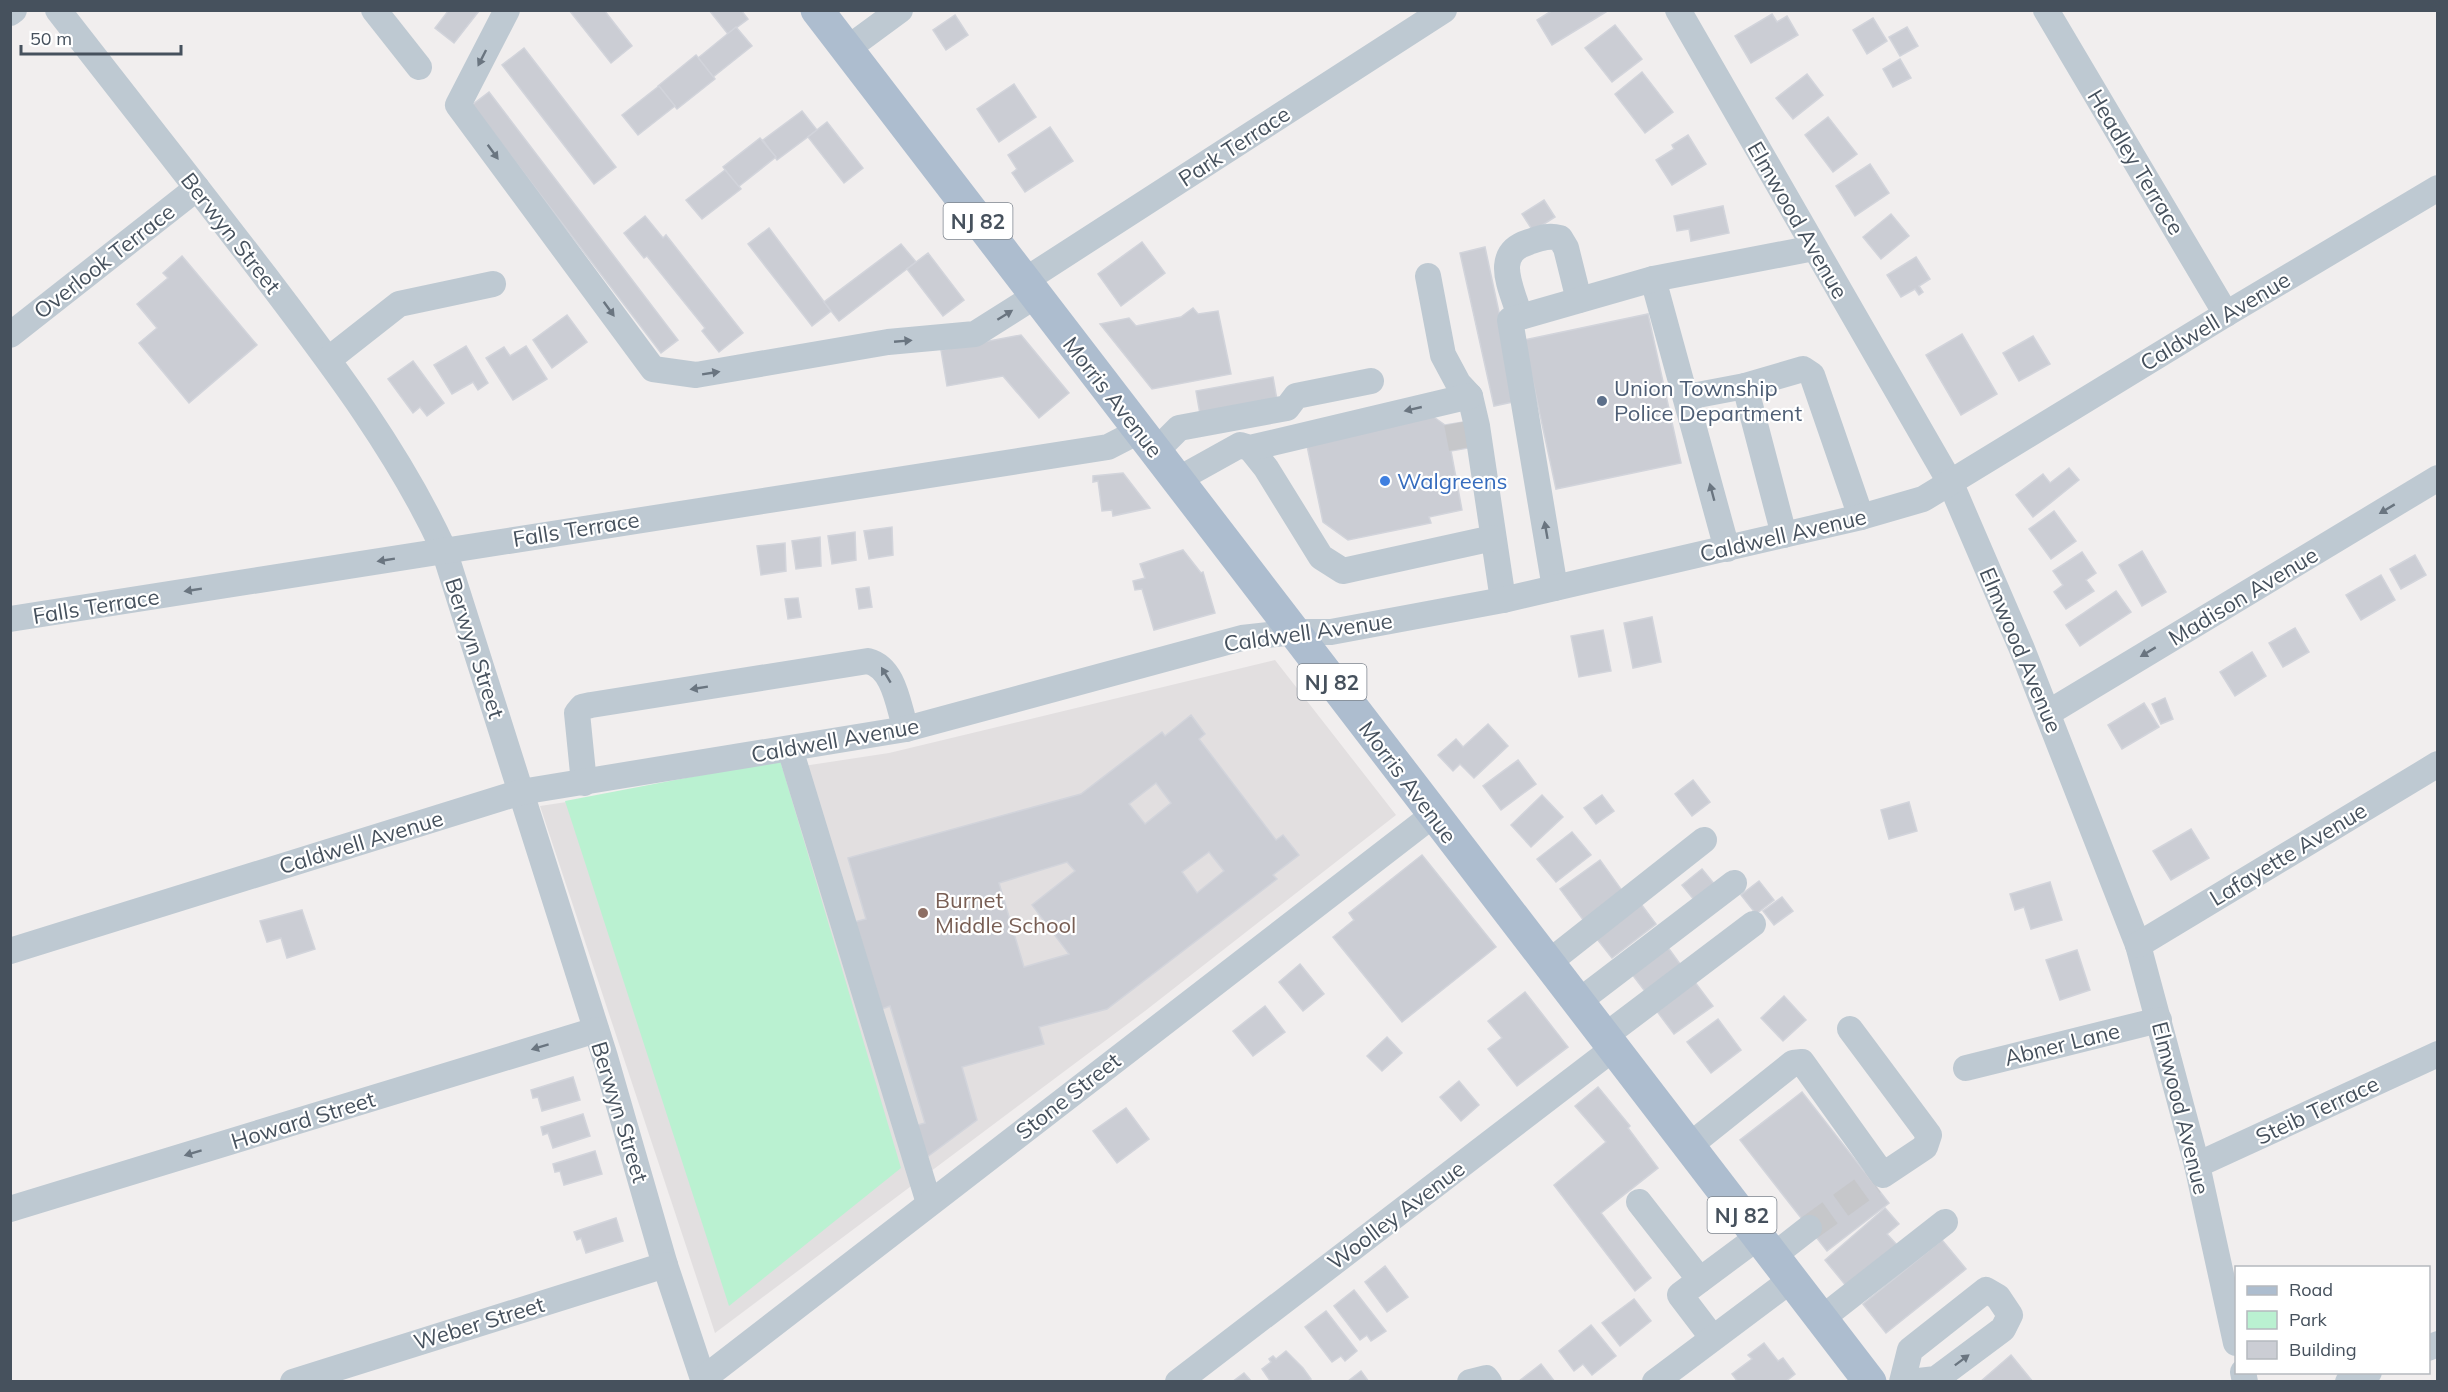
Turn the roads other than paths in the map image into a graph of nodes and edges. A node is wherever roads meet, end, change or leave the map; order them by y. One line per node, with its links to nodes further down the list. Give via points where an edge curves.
1 (58, 10): 11 (street, Berwyn Street)
2 (374, 10): 10 (street)
3 (507, 10): 17 (street, Park Terrace, one-way to 17, via 458,105 653,369 696,375 888,342 975,334)
4 (817, 10): 9 (main road, Morris Avenue / NJ 82)
5 (900, 10): 9 (street)
6 (1443, 10): 17 (street, Park Terrace)
7 (2046, 10): 19 (street, Headley Terrace)
8 (1682, 12): 13 (street, Elmwood Avenue)
9 (847, 49): 17 (main road, Morris Avenue / NJ 82)
10 (419, 67)
11 (197, 188): 21 (street, Overlook Terrace); 22 (street, Berwyn Street)
12 (2438, 188): 19 (street, Caldwell Avenue)
13 (1814, 248): 15 (street); 33 (street, Elmwood Avenue)
14 (1428, 276): 26 (street, via 1443,355)
15 (1653, 279): 18 (street); 25 (street)
16 (493, 284): 22 (street, via 399,304)
17 (1030, 289): 28 (main road, Morris Avenue / NJ 82)
18 (1579, 300): 20 (street); 20 (street, via 1566,248 1560,238 1548,235 1517,246 1508,254 1506,266)
19 (2226, 314): 33 (street, Caldwell Avenue)
20 (1515, 319): 40 (street, one-way to 20)
21 (10, 335)
22 (329, 359): 39 (street, Berwyn Street, via 393,454)
23 (1371, 381): 28 (street, Falls Terrace, via 1296,396 1287,408 1179,428)
24 (1745, 386): 25 (street); 35 (street, via 1803,369 1812,375); 36 (street)
25 (1687, 397): 38 (street, one-way to 25)
26 (1470, 398): 27 (street, via 1458,412); 29 (street, one-way to 29); 34 (street)
27 (1457, 423)
28 (1147, 442): 32 (main road, Morris Avenue / NJ 82); 39 (street, Falls Terrace)
29 (1251, 448): 32 (street, via 1240,445); 37 (street, via 1321,557 1343,571)
30 (1462, 449): 34 (street, via 1466,465)
31 (2438, 478): 44 (street, Madison Avenue, one-way to 44)
32 (1177, 480): 43 (main road, Morris Avenue / NJ 82)
33 (1951, 484): 35 (street, Caldwell Avenue, via 1923,499); 44 (street, Elmwood Avenue)
34 (1486, 489): 37 (street)
35 (1861, 517): 36 (street, Caldwell Avenue)
36 (1784, 535): 38 (street, Caldwell Avenue)
37 (1493, 538): 41 (street)
38 (1727, 549): 40 (street, Caldwell Avenue)
39 (444, 550): 42 (street, Falls Terrace, one-way to 42); 49 (street, Berwyn Street)
40 (1556, 588): 41 (street, Caldwell Avenue)
41 (1503, 600): 43 (street, Caldwell Avenue, via 1331,632)
42 (10, 619)
43 (1294, 632): 45 (street, Caldwell Avenue, via 1242,638); 50 (main road, Morris Avenue / NJ 82)
44 (2048, 713): 54 (street, Elmwood Avenue)
45 (906, 729): 46 (street, Caldwell Avenue); 48 (street, one-way to 48, via 888,673 879,664 868,661 582,707 577,713)
46 (790, 748): 48 (street, Caldwell Avenue); 67 (street)
47 (2438, 764): 54 (street, Lafayette Avenue)
48 (584, 783): 49 (street, Caldwell Avenue)
49 (521, 792): 55 (street, Caldwell Avenue); 60 (street, Berwyn Street)
50 (1433, 814): 56 (main road, Morris Avenue / NJ 82); 67 (street, Stone Street)
51 (1704, 840): 56 (street)
52 (1734, 883): 57 (street)
53 (1753, 924): 61 (street, Woolley Avenue)
54 (2138, 945): 58 (street, Elmwood Avenue)
55 (10, 951)
56 (1548, 963): 57 (main road, Morris Avenue / NJ 82)
57 (1578, 1002): 61 (main road, Morris Avenue / NJ 82)
58 (2159, 1020): 63 (street, Abner Lane); 65 (street, Elmwood Avenue)
59 (1850, 1029): 64 (street, via 1929,1135 1925,1147 1878,1179 1802,1062 1793,1064)
60 (596, 1030): 68 (street, Howard Street, one-way to 68); 72 (street, Berwyn Street)
61 (1609, 1042): 64 (main road, Morris Avenue / NJ 82); 80 (street, Woolley Avenue)
62 (2438, 1054): 65 (street, Steib Terrace)
63 (1966, 1068)
64 (1689, 1146): 71 (main road, Morris Avenue / NJ 82)
65 (2197, 1165): 76 (street, Elmwood Avenue)
66 (1639, 1202): 73 (street)
67 (929, 1203): 78 (street, Stone Street)
68 (10, 1209)
69 (1945, 1222): 74 (street)
70 (1809, 1228): 71 (street)
71 (1774, 1257): 73 (street); 74 (main road, Morris Avenue / NJ 82); 75 (street)
72 (665, 1265): 78 (street, Berwyn Street); 79 (street, Weber Street)
73 (1700, 1280): 75 (street, via 1680,1295)
74 (1821, 1319): 84 (main road, Morris Avenue / NJ 82)
75 (1712, 1337): 83 (street)
76 (2235, 1338)
77 (2365, 1374): 87 (street)
78 (704, 1380)
79 (293, 1382)
80 (1178, 1382)
81 (1470, 1382): 82 (street, via 1486,1378)
82 (1489, 1382)
83 (1654, 1382)
84 (1870, 1382)
85 (1902, 1382): 86 (street, one-way to 85, via 1936,1379 2003,1329 2010,1315 1998,1297 1986,1290 1910,1350)
86 (1910, 1382)
87 (2348, 1382)

